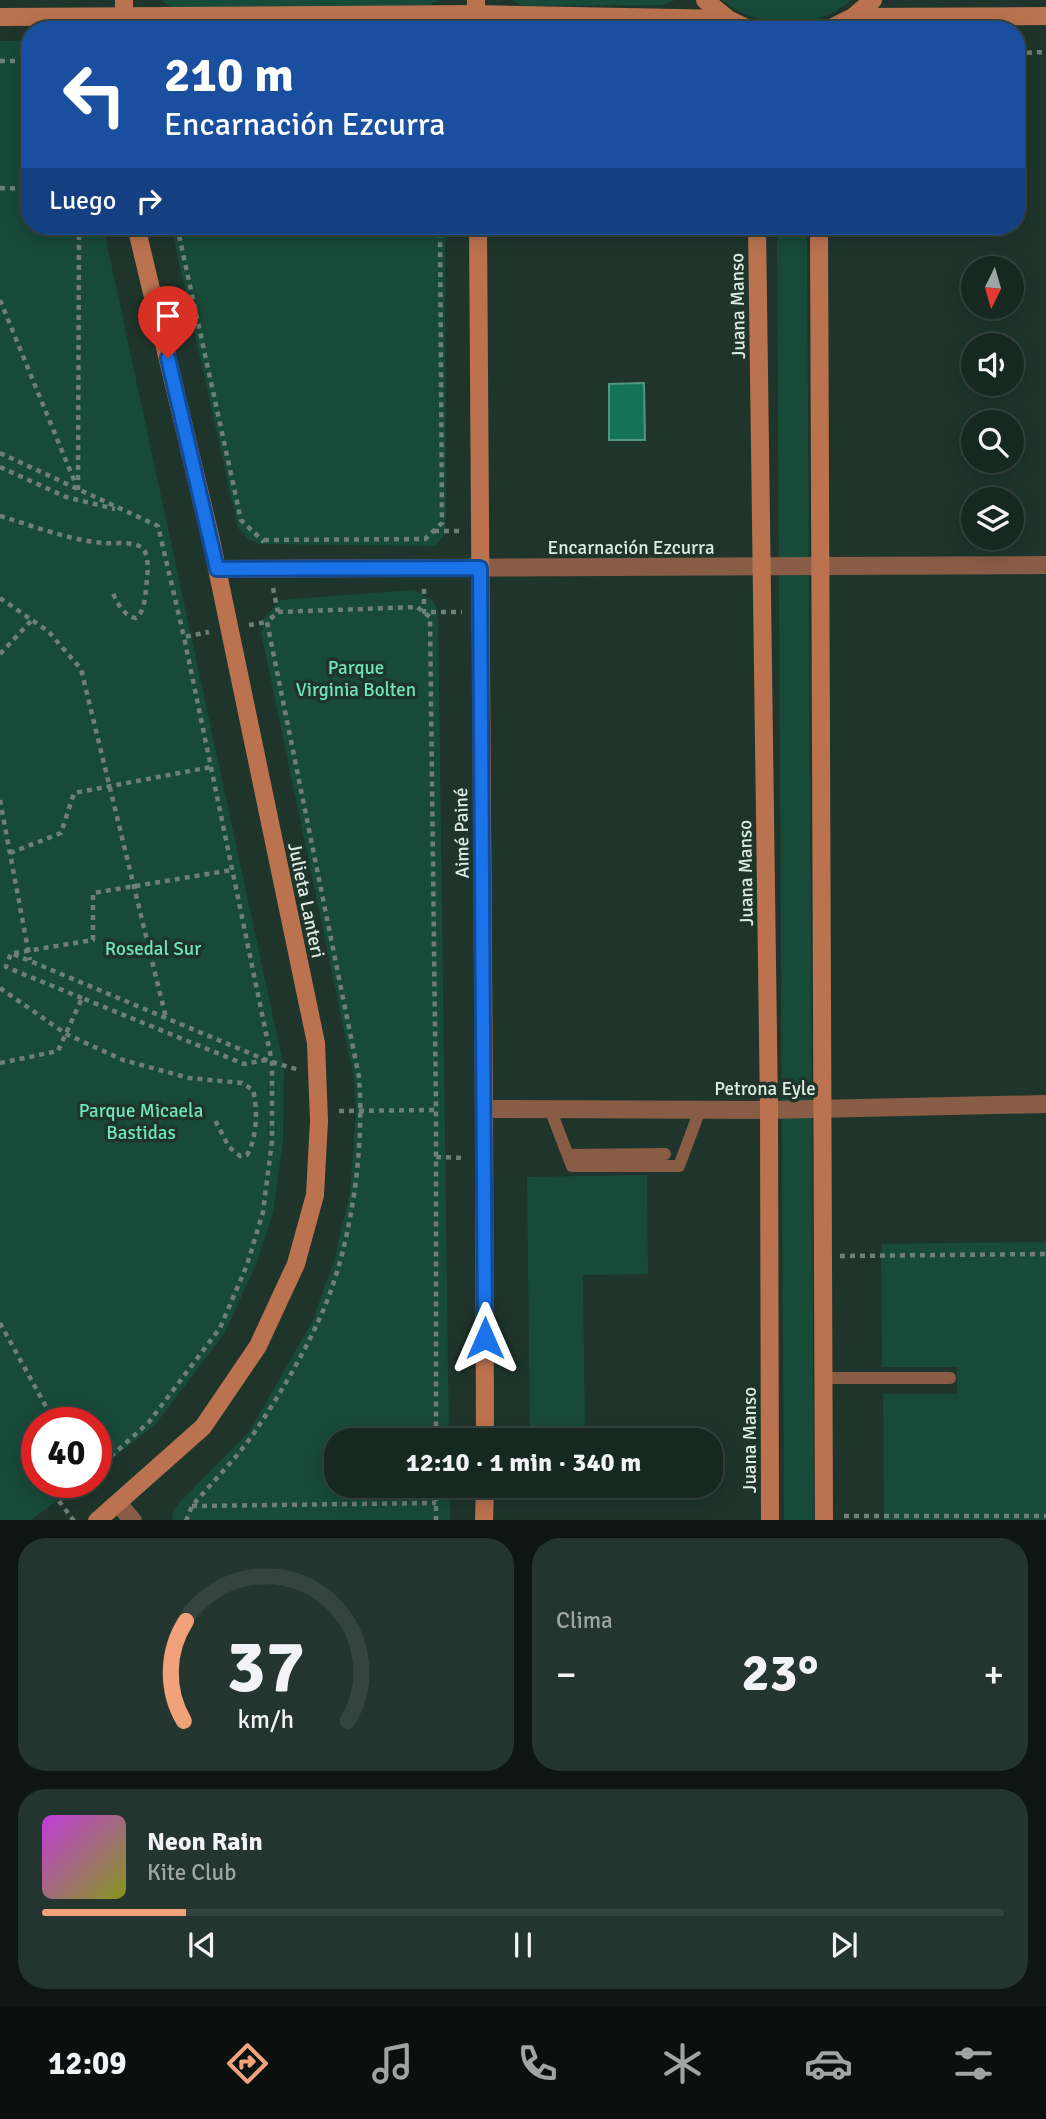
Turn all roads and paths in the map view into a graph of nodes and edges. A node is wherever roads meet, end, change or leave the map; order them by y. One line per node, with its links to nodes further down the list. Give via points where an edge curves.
1 (705, 0): 8 (street)
2 (873, 0): 7 (street)
3 (124, 15): 4 (street); 6 (street)
4 (476, 15): 8 (street)
5 (1046, 16): 7 (street)
6 (0, 17)
7 (853, 17): 10 (street)
8 (728, 19): 9 (street)
9 (732, 21)
10 (845, 21)
11 (1025, 52): 12 (path)
12 (1046, 52)
13 (0, 61): 14 (path)
14 (21, 61)
15 (0, 188): 16 (path)
16 (21, 189)
17 (79, 235): 27 (path)
18 (138, 235): 36 (street, Julieta Lanteri)
19 (179, 235): 30 (path, via 241,520 264,540 425,540)
20 (440, 235): 30 (path, via 442,523)
21 (478, 235): 31 (street, Aimé Painé)
22 (757, 235): 35 (street, Juana Manso)
23 (819, 235): 33 (street)
24 (0, 300): 27 (path)
25 (0, 453): 27 (path)
26 (0, 467): 28 (path, via 66,497)
27 (78, 489): 28 (path)
28 (130, 512): 45 (path, via 158,526)
29 (0, 516): 37 (path, via 81,540 141,547 147,569 141,614 129,617)
30 (433, 531): 31 (path)
31 (479, 531): 34 (street, Aimé Painé)
32 (1046, 565): 33 (street, Encarnación Ezcurra)
33 (821, 567): 35 (street, Encarnación Ezcurra); 66 (street)
34 (480, 568): 35 (street, Encarnación Ezcurra); 36 (street, Encarnación Ezcurra); 41 (street, Aimé Painé)
35 (762, 568): 69 (street, Juana Manso)
36 (217, 569): 44 (street, Julieta Lanteri)
37 (112, 590)
38 (0, 598): 42 (path)
39 (278, 611): 40 (path, via 417,607)
40 (424, 612): 41 (path); 67 (path, via 430,617)
41 (480, 612): 64 (street, Aimé Painé)
42 (32, 620): 46 (path); 48 (path, via 81,668)
43 (267, 622): 44 (path)
44 (229, 629): 45 (path); 62 (street, Julieta Lanteri, via 316,1043)
45 (184, 637): 47 (path)
46 (0, 654)
47 (211, 767): 48 (path); 51 (path)
48 (109, 787): 50 (path, via 74,793 61,833); 52 (path)
49 (0, 800): 50 (path)
50 (10, 853): 53 (path)
51 (232, 870): 52 (path); 60 (path)
52 (134, 886): 53 (path, via 93,893 93,940); 58 (path)
53 (28, 951): 54 (path); 55 (path)
54 (11, 953): 55 (path); 57 (path, via 6,967)
55 (30, 961): 58 (path)
56 (0, 988): 59 (path)
57 (82, 998): 59 (path); 60 (path, via 244,1064)
58 (166, 1018): 60 (path)
59 (65, 1034): 61 (path, via 58,1051); 71 (path, via 151,1069 242,1083 253,1090 255,1121 247,1155 233,1151)
60 (269, 1061): 62 (path); 84 (path, via 272,1141 263,1212 247,1265 220,1328 149,1422)
61 (0, 1063)
62 (317, 1076): 70 (street, Julieta Lanteri)
63 (1046, 1104): 66 (street, Petrona Eyle)
64 (485, 1109): 65 (street, Petrona Eyle); 75 (street, Aimé Painé)
65 (550, 1109): 68 (street, Petrona Eyle); 72 (lane)
66 (821, 1109): 69 (street, Petrona Eyle); 77 (street)
67 (436, 1110): 70 (path); 74 (path)
68 (700, 1110): 69 (street, Petrona Eyle); 72 (lane, via 679,1166 572,1166)
69 (769, 1110): 98 (street, Juana Manso)
70 (318, 1111): 88 (street, Julieta Lanteri, via 315,1195 296,1264 258,1346 203,1427)
71 (215, 1120)
72 (568, 1154): 73 (lane)
73 (665, 1154)
74 (436, 1157): 75 (path); 82 (path)
75 (485, 1158): 83 (street, Aimé Painé)
76 (1046, 1254): 77 (path)
77 (822, 1256): 79 (street)
78 (0, 1323): 81 (path)
79 (823, 1378): 80 (lane); 92 (street)
80 (950, 1378)
81 (46, 1407)
82 (436, 1428)
83 (485, 1428)
84 (112, 1456)
85 (57, 1498): 93 (path)
86 (436, 1498): 89 (path)
87 (485, 1498): 97 (street)
88 (118, 1503): 94 (street, Julieta Lanteri); 95 (street)
89 (436, 1503): 90 (path); 96 (path)
90 (192, 1506)
91 (1046, 1516): 92 (path)
92 (824, 1518)
93 (73, 1520)
94 (98, 1520)
95 (132, 1520)
96 (436, 1520)
97 (485, 1520)
98 (770, 1520)

